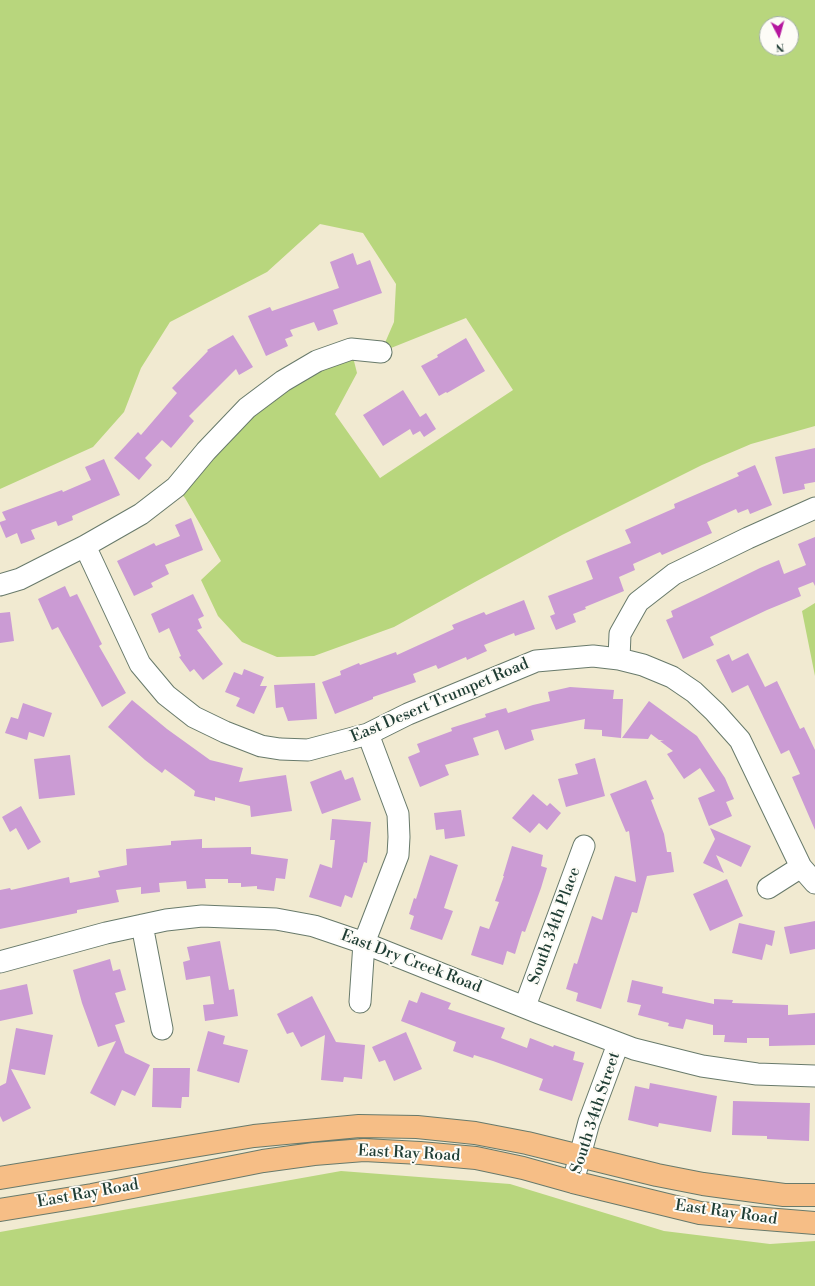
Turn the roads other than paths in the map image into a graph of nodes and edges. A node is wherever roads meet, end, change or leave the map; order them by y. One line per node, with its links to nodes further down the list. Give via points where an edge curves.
1 (381, 352): 3 (street, via 352,349 317,361 283,381 247,408 176,487 141,514)
2 (815, 508): 5 (street, via 748,538 662,583 638,602 620,634)
3 (85, 546): 4 (street, via 20,579); 6 (street, East Desert Trumpet Road, via 140,664 166,695 194,717 261,746 280,749 308,750)
4 (0, 584)
5 (619, 659): 6 (street, East Desert Trumpet Road, via 593,656 536,661 408,714); 8 (street, East Desert Trumpet Road, via 643,665 672,677 694,692 740,740)
6 (368, 734): 12 (street, via 398,814 399,837 398,855)
7 (584, 846): 15 (street, South 34th Place)
8 (801, 867): 9 (street, East Desert Trumpet Road); 10 (street)
9 (815, 883)
10 (768, 888)
11 (142, 925): 12 (street, East Dry Creek Road, via 202,916 276,919 314,926); 13 (street, East Dry Creek Road); 16 (street)
12 (364, 942): 14 (street); 15 (street, East Dry Creek Road)
13 (0, 962)
14 (360, 1002)
15 (525, 1006): 17 (street, East Dry Creek Road)
16 (162, 1029)
17 (618, 1044): 18 (street, East Dry Creek Road, via 702,1066 757,1074); 19 (street, South 34th Street)
18 (815, 1076)
19 (580, 1156): 20 (main road, East Ray Road, via 476,1133 417,1127 359,1126 254,1136); 21 (street, South 34th Street); 22 (main road, East Ray Road, via 657,1176 703,1184 784,1195)
20 (0, 1178)
21 (573, 1182): 23 (main road, East Ray Road, via 476,1158 364,1150 263,1161 92,1195); 24 (main road, East Ray Road, via 700,1213)
22 (815, 1195)
23 (0, 1210)
24 (815, 1222)

